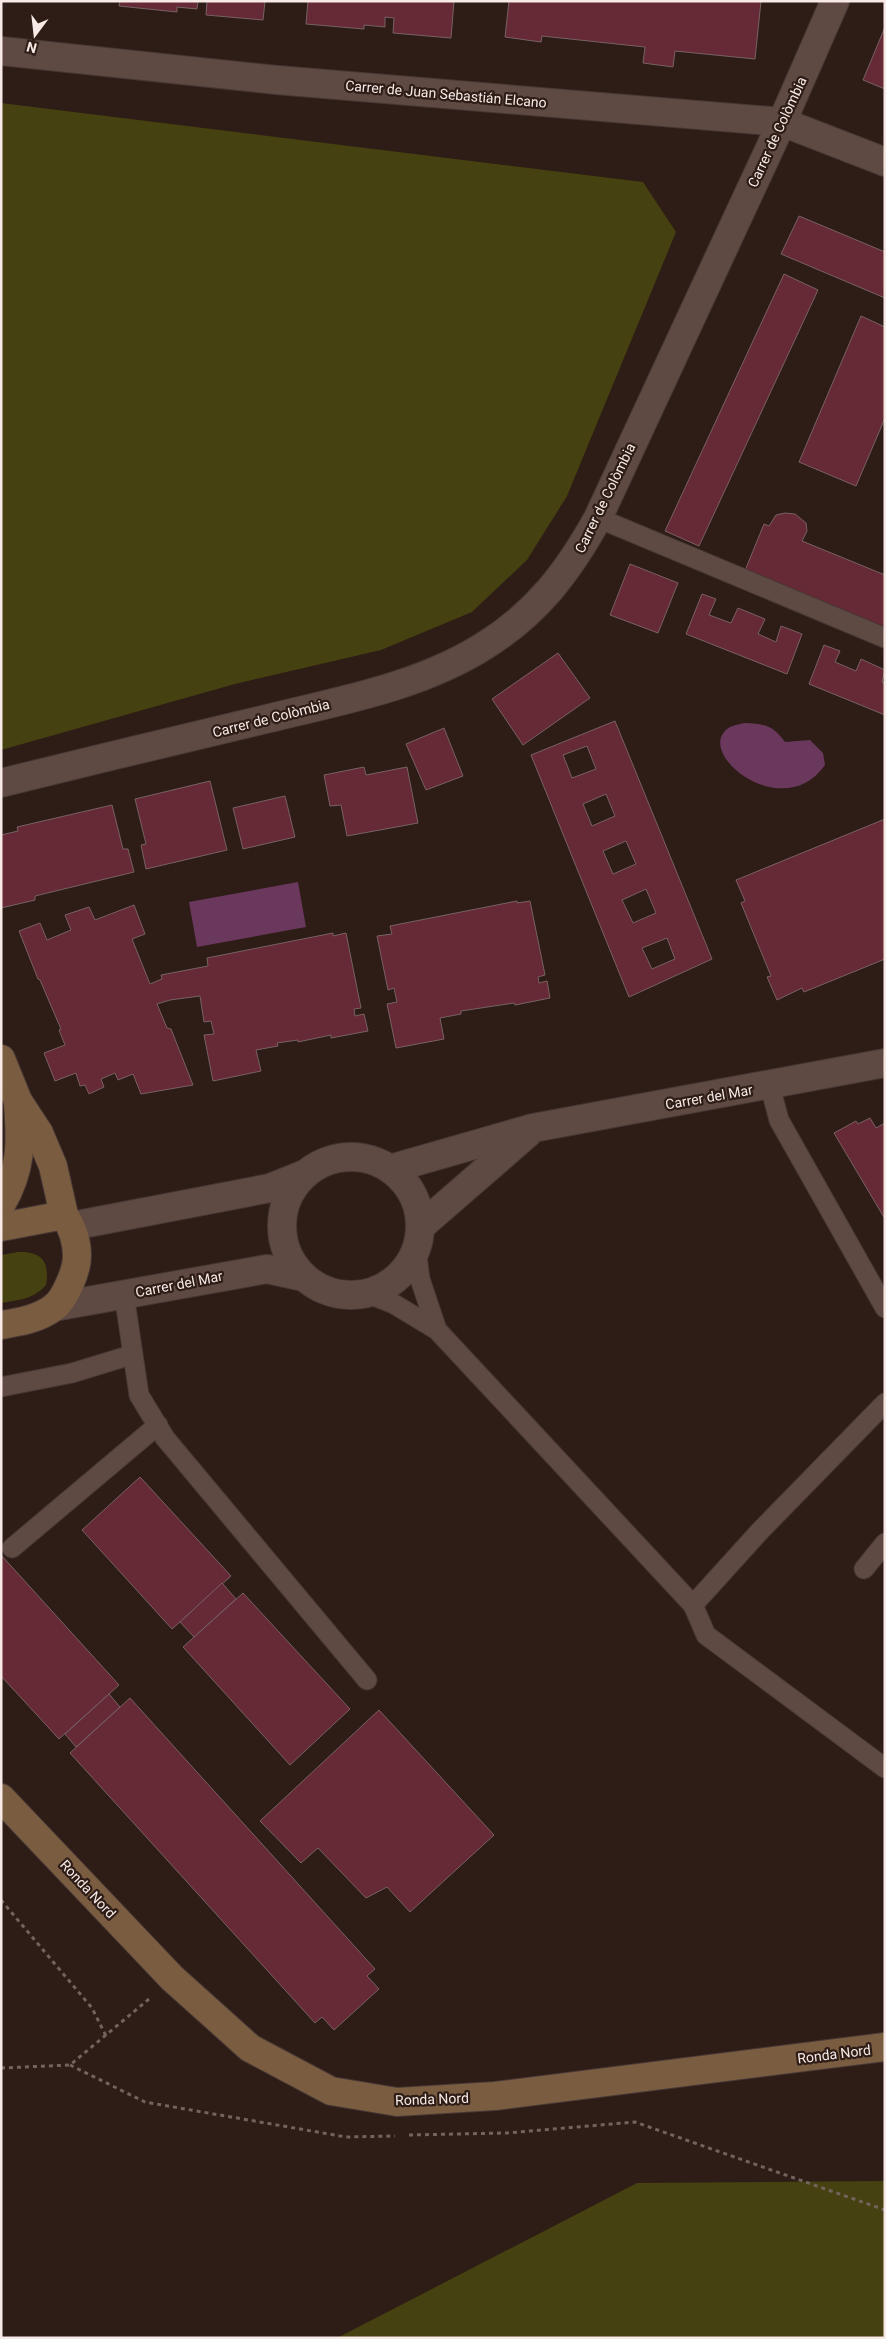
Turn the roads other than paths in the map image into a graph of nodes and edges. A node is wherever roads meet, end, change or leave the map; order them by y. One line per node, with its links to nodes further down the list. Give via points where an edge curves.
1 (835, 1): 3 (street, Carrer de Colòmbia)
2 (1, 51): 3 (street, Carrer de Juan Sebastián Elcano, via 277,80)
3 (782, 122): 4 (street, Carrer de Juan Sebastián Elcano); 5 (street, Carrer de Colòmbia)
4 (885, 162)
5 (598, 518): 6 (lane); 7 (street, Carrer de Colòmbia, via 574,560 536,606 483,647 437,671 367,694)
6 (885, 638)
7 (1, 783)
8 (1, 1059): 11 (main road)
9 (885, 1063): 10 (street, Carrer del Mar)
10 (770, 1086): 12 (street, Carrer del Mar); 23 (lane, via 779,1120)
11 (18, 1101): 15 (main road, via 19,1165); 16 (main road, via 39,1133 54,1166)
12 (533, 1128): 13 (street, Carrer del Mar); 18 (street)
13 (390, 1169): 14 (street, via 370,1160 347,1157 325,1162); 18 (street, via 406,1185 417,1205)
14 (305, 1174): 16 (street, via 270,1188); 19 (street, via 290,1192 282,1214 282,1237 289,1259)
15 (1, 1206)
16 (68, 1221): 17 (main road); 22 (main road, via 77,1256 69,1287)
17 (1, 1227)
18 (418, 1238): 21 (street, via 406,1269 389,1284); 25 (lane, via 420,1279)
19 (304, 1277): 20 (street, Carrer del Mar, via 267,1269); 21 (street, via 323,1290 338,1294)
20 (124, 1294): 22 (street, Carrer del Mar); 26 (lane)
21 (368, 1294): 25 (lane, via 394,1304)
22 (54, 1307): 24 (main road, via 28,1320)
23 (885, 1308)
24 (1, 1325)
25 (437, 1330): 33 (lane)
26 (132, 1355): 27 (lane, via 72,1373); 29 (lane, via 139,1395)
27 (1, 1387)
28 (885, 1403): 33 (lane)
29 (158, 1425): 31 (lane); 34 (lane, via 171,1446)
30 (885, 1543): 32 (lane)
31 (12, 1548)
32 (864, 1570)
33 (693, 1605): 35 (lane, via 706,1634)
34 (367, 1680)
35 (885, 1768)
36 (1, 1798): 37 (main road, Ronda Nord, via 172,1978 250,2048 332,2091 397,2102 495,2096)
37 (885, 2047)

